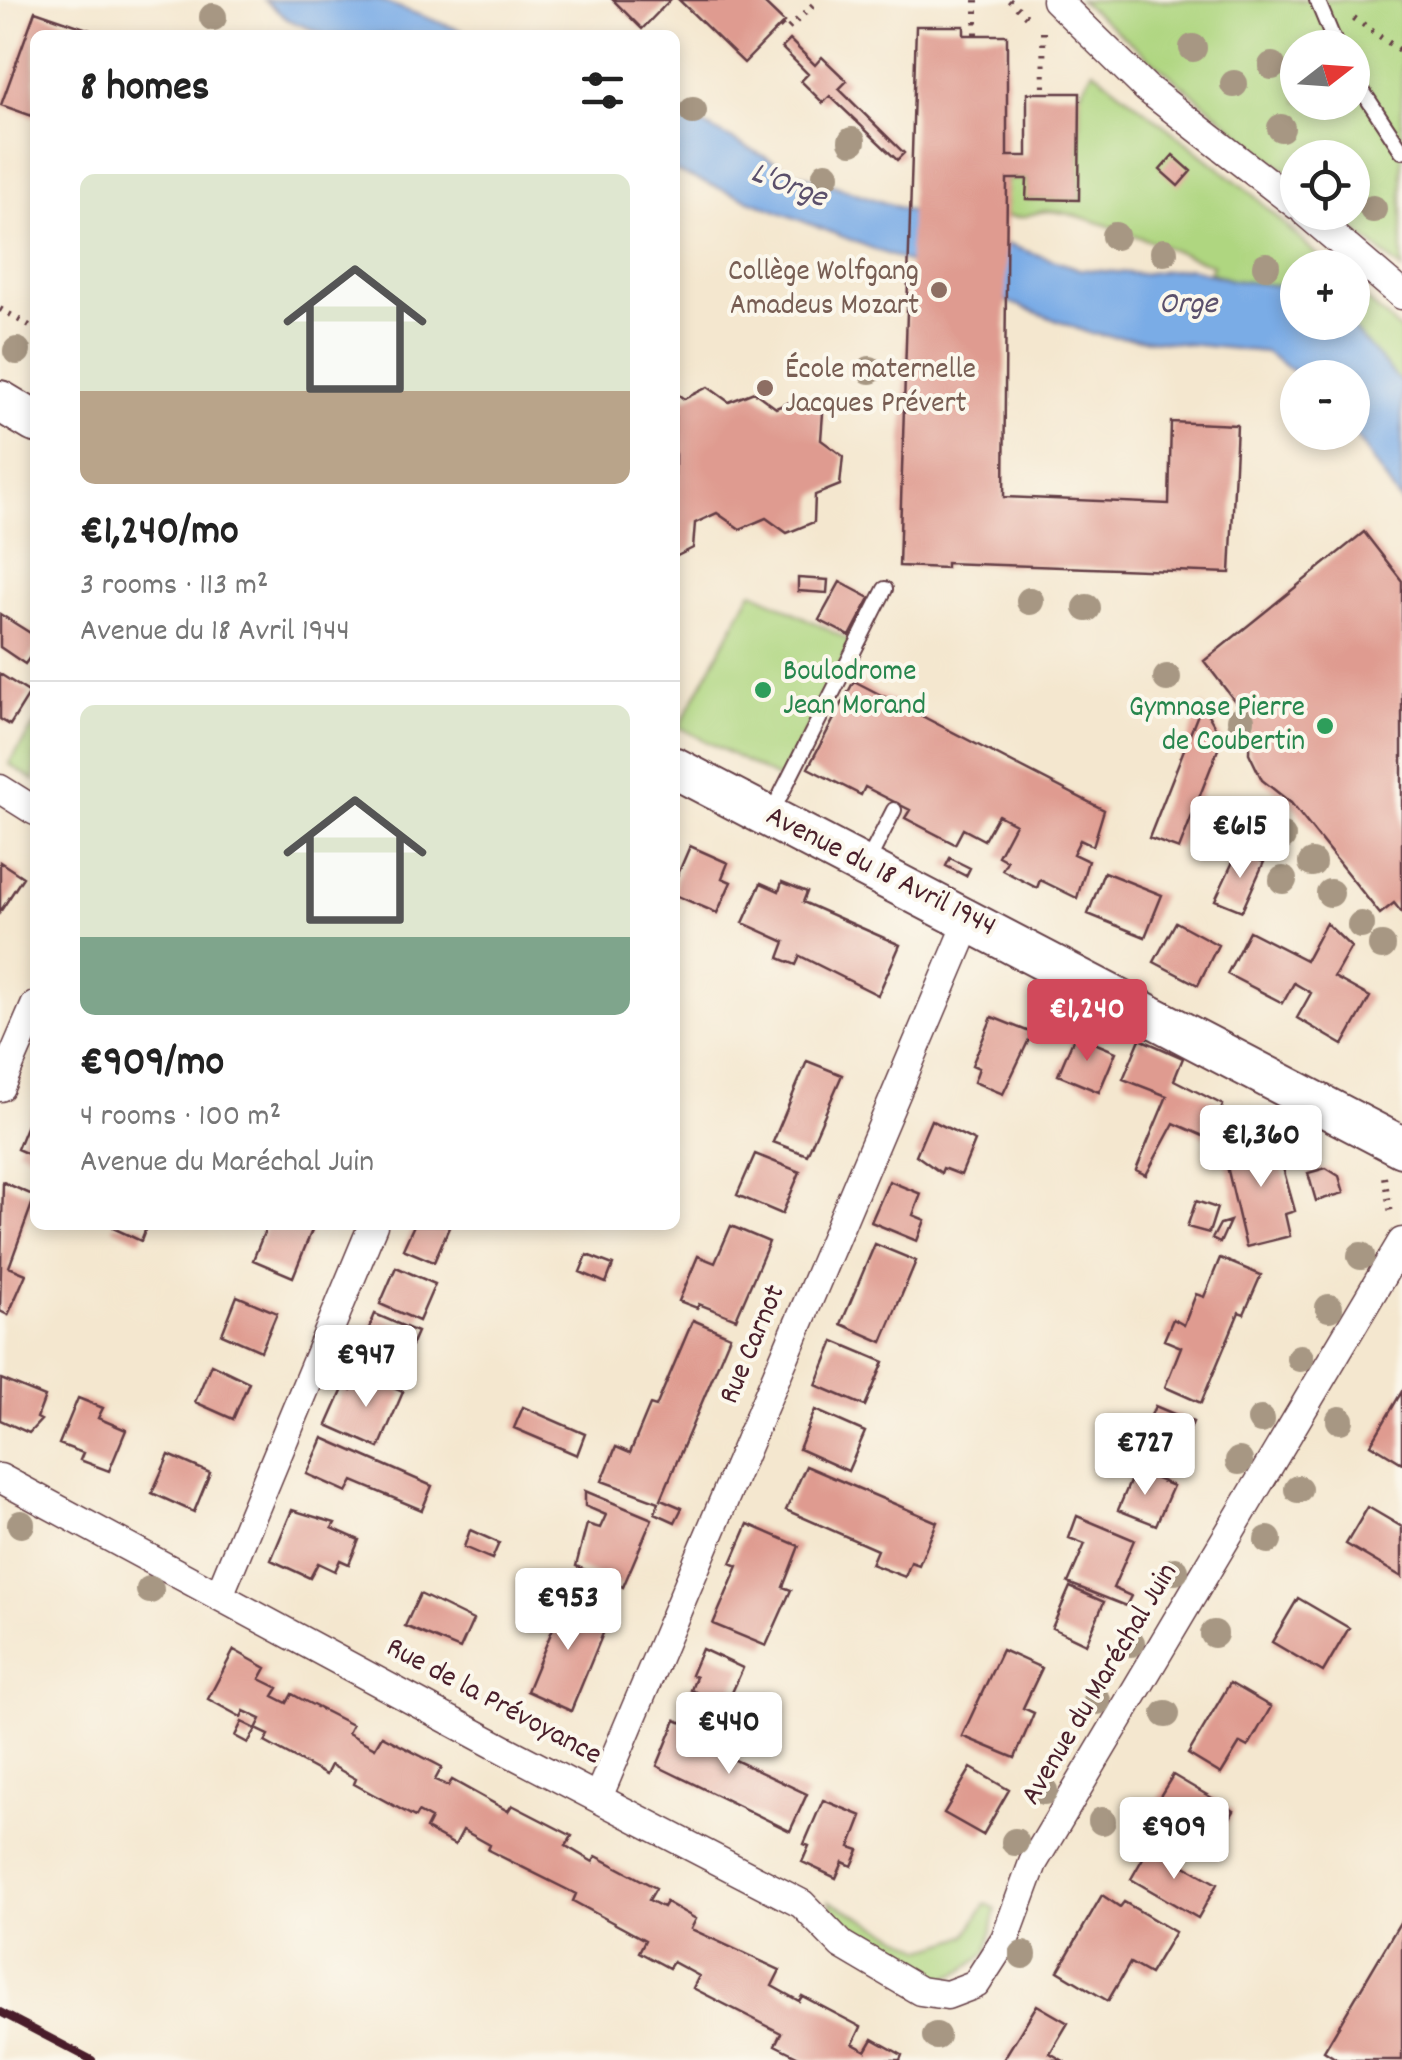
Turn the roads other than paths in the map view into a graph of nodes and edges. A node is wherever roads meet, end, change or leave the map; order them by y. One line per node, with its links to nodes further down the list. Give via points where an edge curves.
1 (1056, 0): 6 (street, via 1146,88)
2 (1317, 0): 3 (lane)
3 (1330, 30)
4 (1370, 102): 5 (lane)
5 (1402, 151)
6 (1280, 192)
7 (1326, 230): 8 (street)
8 (1402, 295)
9 (0, 401): 10 (street)
10 (30, 419)
11 (885, 589): 16 (lane)
12 (680, 771): 16 (street, Avenue du 18 Avril 1944)
13 (0, 789): 14 (street)
14 (30, 808)
15 (894, 810): 17 (lane)
16 (770, 816): 17 (street, Avenue du 18 Avril 1944)
17 (866, 866): 18 (street, Avenue du 18 Avril 1944)
18 (970, 919): 21 (street, Avenue du 18 Avril 1944); 26 (street, Rue Carnot)
19 (30, 1017): 20 (street)
20 (0, 1086)
21 (1402, 1147)
22 (372, 1230): 25 (street)
23 (1399, 1236): 27 (street, Avenue du Maréchal Juin, via 1033,1863 986,1972 967,1990)
24 (0, 1478): 25 (street, Rue de la Prévoyance)
25 (220, 1593): 26 (street, Rue de la Prévoyance)
26 (598, 1795): 27 (street, Rue de la Prévoyance, via 802,1904 842,1945 908,1985)
27 (947, 1995)

